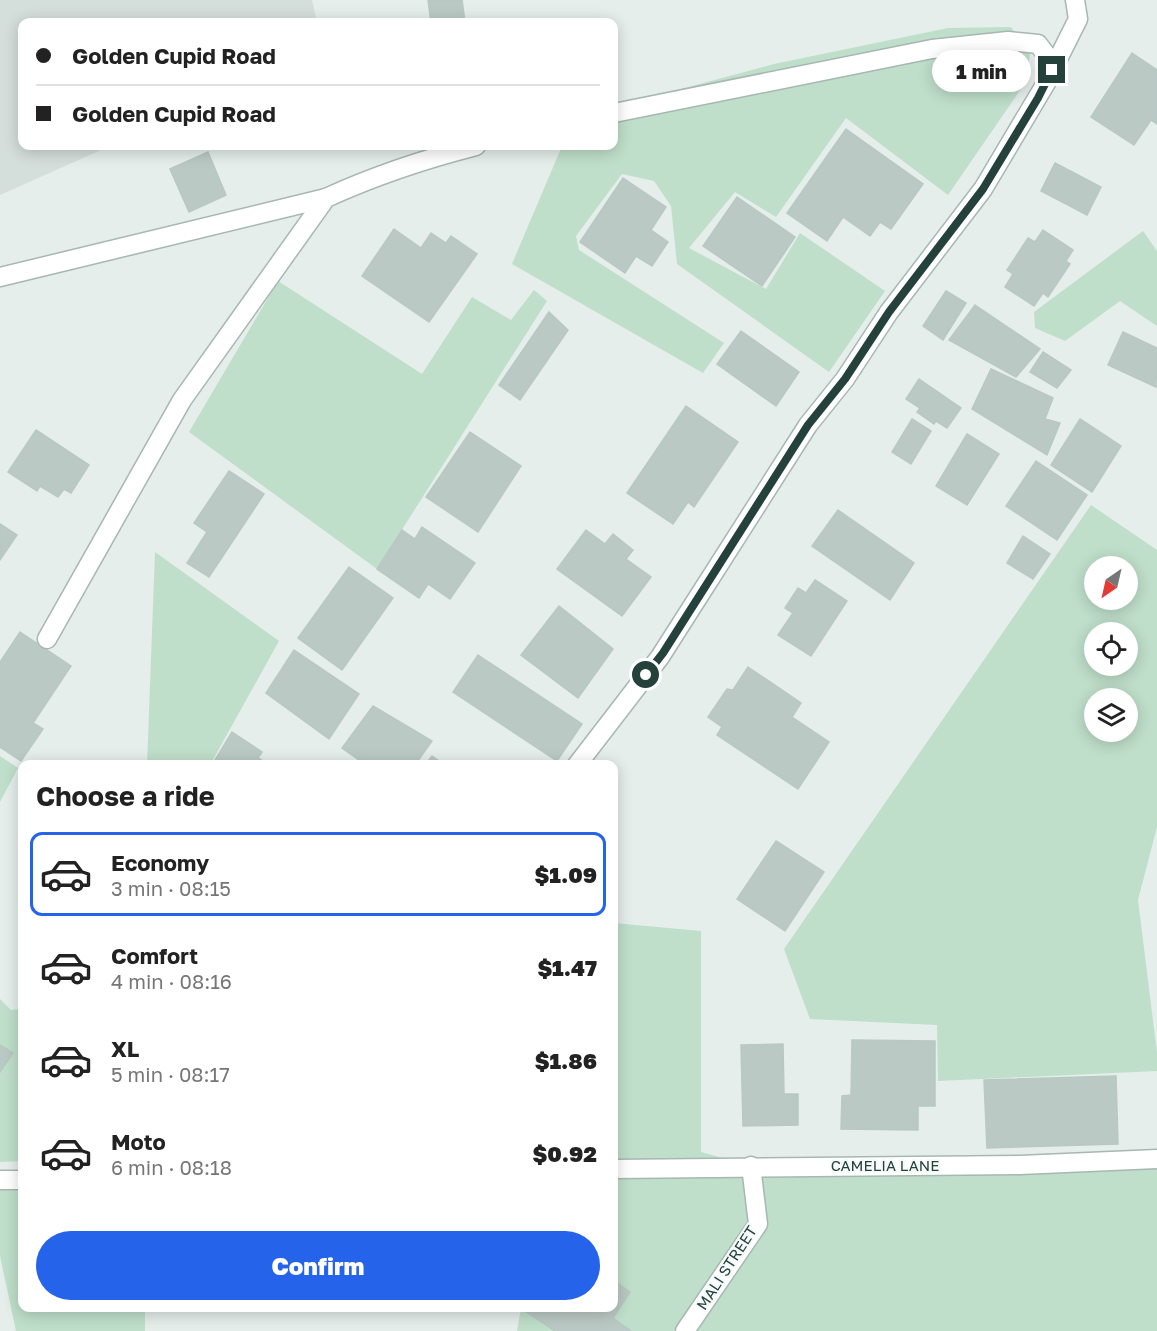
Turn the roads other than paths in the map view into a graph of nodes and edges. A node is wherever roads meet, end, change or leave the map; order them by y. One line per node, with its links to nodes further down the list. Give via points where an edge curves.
1 (1075, 0): 2 (street, via 1078,19)
2 (1052, 70): 3 (street, via 1038,44 997,42 932,49); 8 (street, via 983,189 808,425 663,653)
3 (618, 112)
4 (460, 150): 5 (street, via 353,185)
5 (326, 198): 6 (street); 7 (street, via 182,400)
6 (0, 277)
7 (47, 639)
8 (581, 760)
9 (1157, 1159): 10 (street, CAMELIA LANE, via 1020,1165)
10 (751, 1166): 11 (street, CAMELIA LANE); 14 (street, MALI STREET, via 758,1224)
11 (618, 1169)
12 (0, 1180): 13 (street)
13 (18, 1180)
14 (686, 1331)

